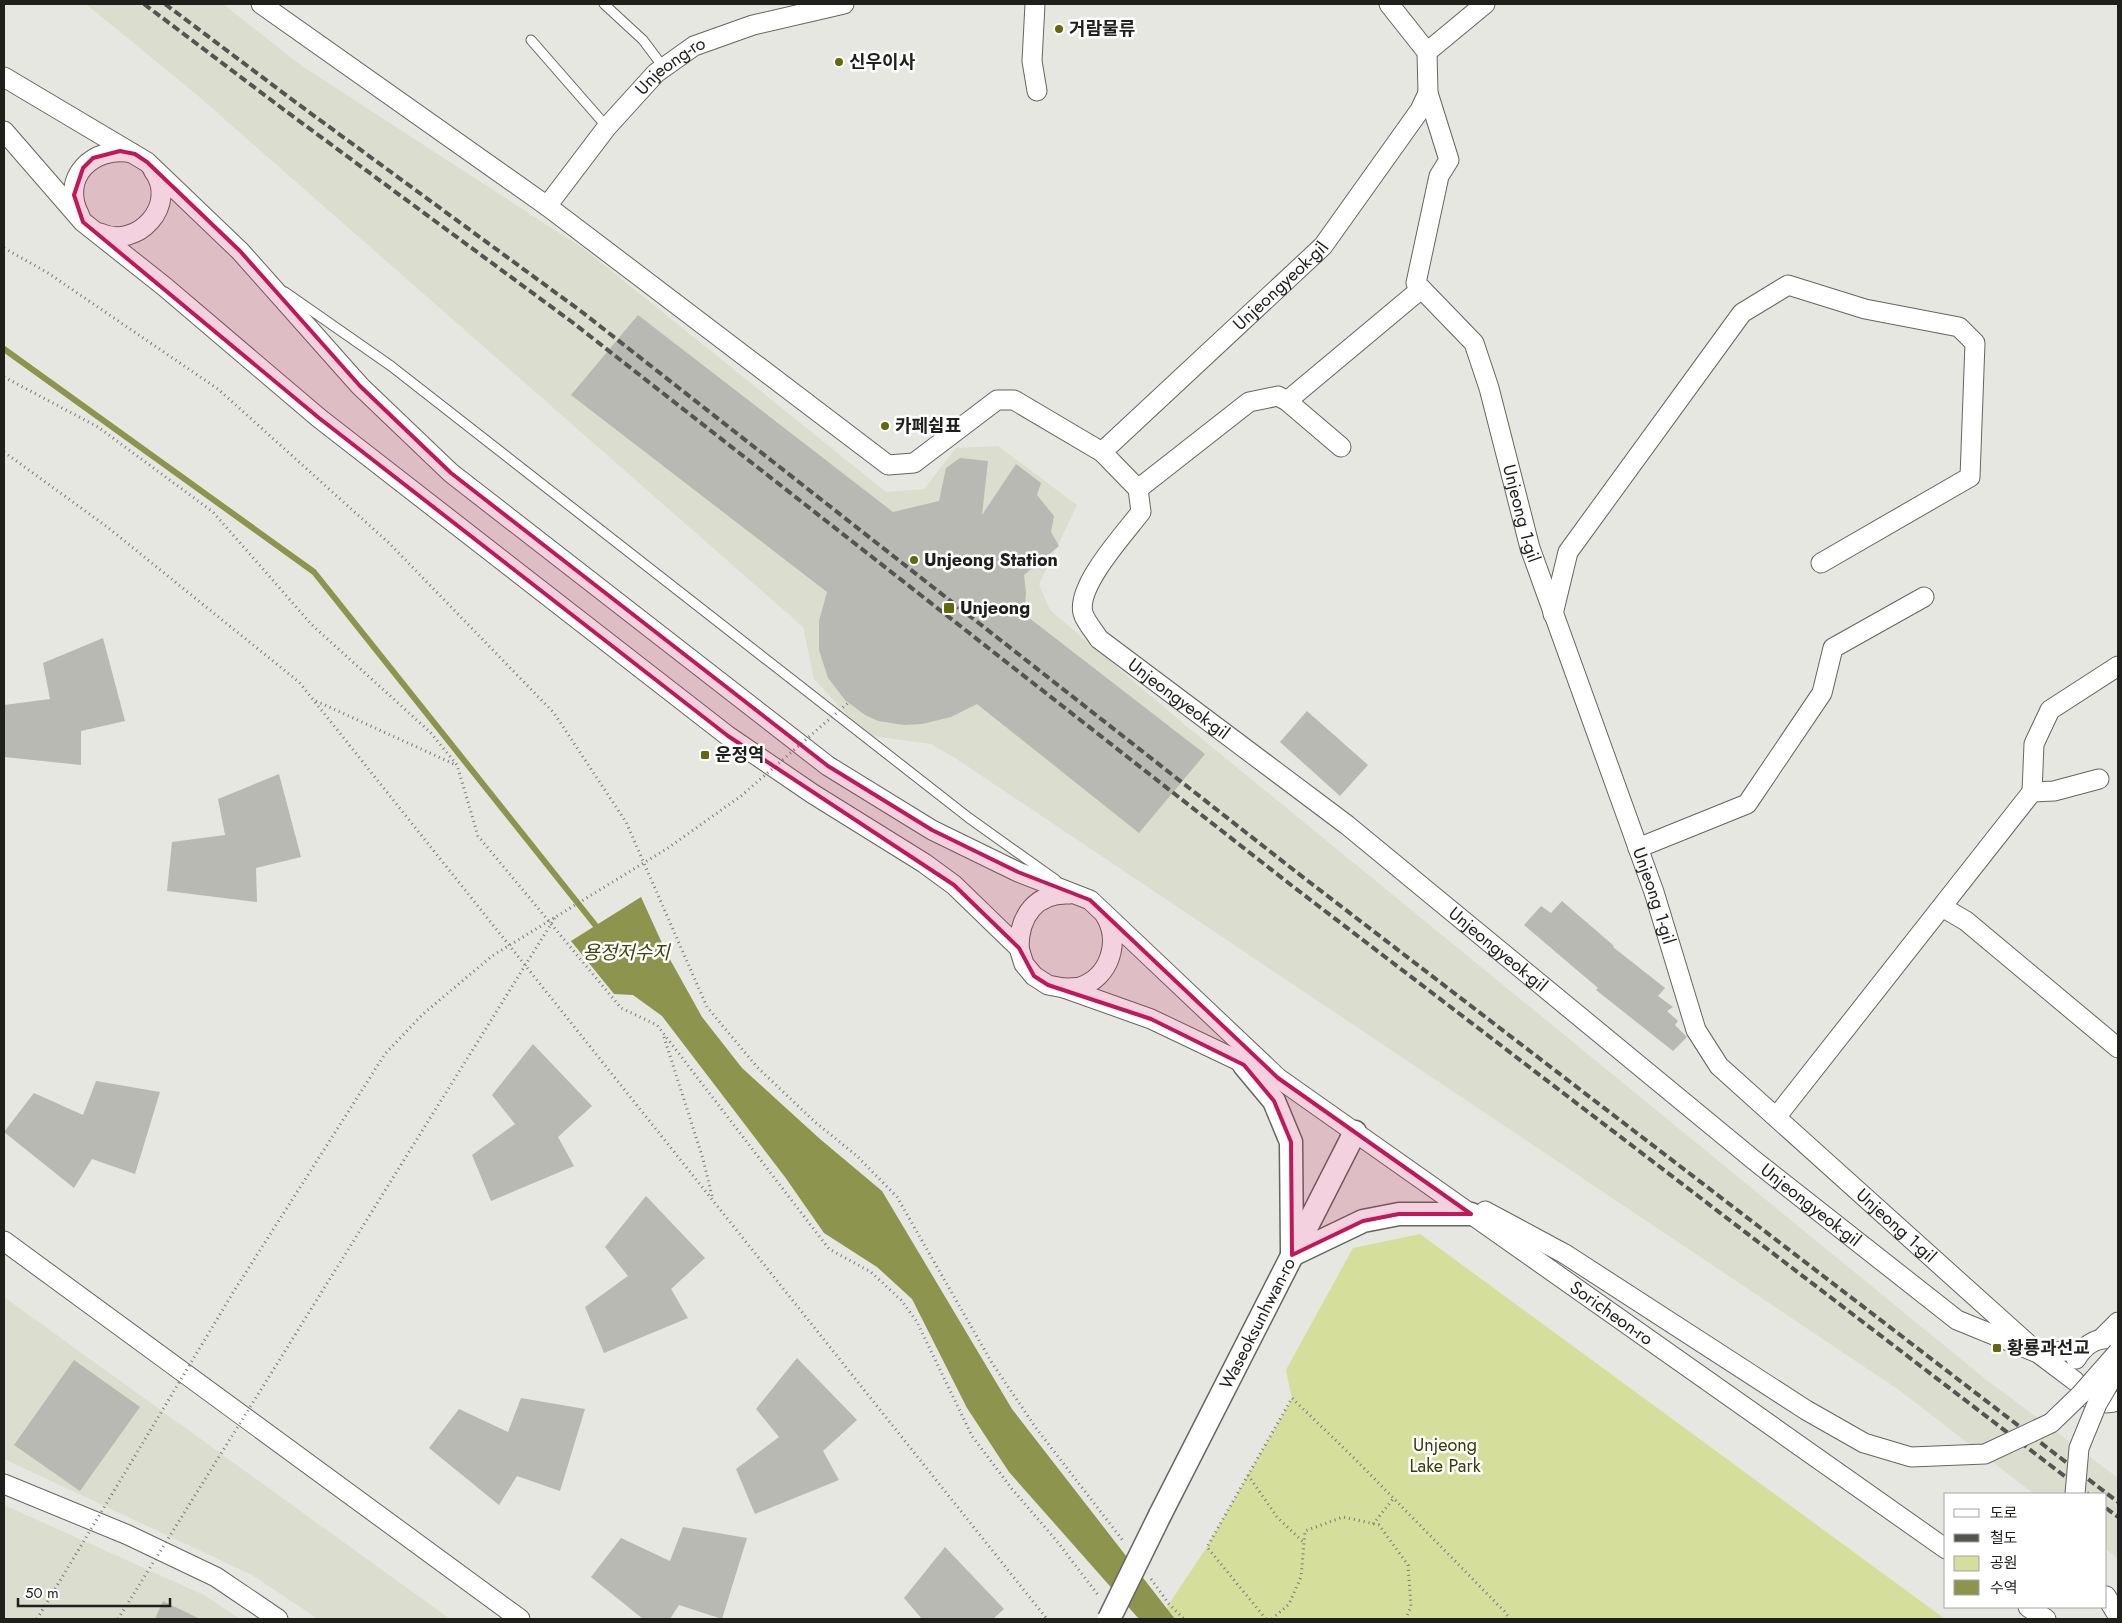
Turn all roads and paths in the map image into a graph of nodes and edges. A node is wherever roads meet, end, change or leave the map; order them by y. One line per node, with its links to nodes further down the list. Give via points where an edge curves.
1 (261, 4): 16 (street)
2 (604, 4): 9 (lane, via 643,40)
3 (1035, 4): 11 (street, via 1032,61)
4 (1389, 4): 8 (street)
5 (1485, 4): 8 (street)
6 (838, 5): 9 (street, Unjeong-ro, via 753,25 702,43)
7 (530, 40): 13 (lane)
8 (1427, 52): 12 (street)
9 (664, 68): 13 (street, Unjeong-ro)
10 (4, 78): 15 (street)
11 (1037, 91)
12 (1428, 93): 20 (street, via 1449,160 1439,176 1416,283); 25 (street, Unjeongyeok-gil, via 1420,110 1323,246)
13 (607, 127): 16 (street, Unjeong-ro)
14 (4, 131): 17 (street)
15 (141, 158): 17 (street, via 120,151 106,152 82,168 74,195 76,209); 17 (street, via 155,173 160,187 155,215 146,226 121,238 107,236); 19 (street, via 240,251)
16 (547, 206): 25 (street, via 888,465 914,463 997,400 1014,400)
17 (89, 226): 42 (street, via 166,287 319,418 628,659 728,736 954,885)
18 (4, 248): 69 (path, via 48,273 218,389 390,543 554,713 626,822 707,1007 757,1067 815,1122 857,1156 897,1197 992,1363 1036,1428)
19 (261, 275): 37 (lane, via 391,366 969,818); 37 (street, via 360,386 451,473 828,766 932,830 1018,872)
20 (1421, 289): 22 (street); 29 (street, Unjeong 1-gil, via 1474,343 1489,388 1530,548)
21 (4, 377): 33 (path, via 98,427 213,512 312,625 430,732)
22 (1288, 401): 23 (street); 26 (street, via 1278,396 1249,402)
23 (1341, 447)
24 (4, 452): 31 (path, via 106,526 300,682)
25 (1102, 452): 26 (street)
26 (1138, 489): 59 (street, Unjeongyeok-gil, via 1141,512 1097,569 1083,594 1083,613 1099,639 1347,825 1755,1161 1957,1320)
27 (1821, 563): 29 (street, via 1970,477 1975,343 1959,327 1865,309 1788,285 1742,313 1568,552)
28 (1924, 597): 36 (street, via 1832,648 1822,693 1747,804)
29 (1554, 614): 36 (street, Unjeong 1-gil)
30 (2118, 666): 35 (street, via 2050,710 2034,744)
31 (315, 701): 33 (path); 41 (path)
32 (848, 703): 40 (path, bridge, via 741,796 668,848)
33 (457, 765): 44 (path, via 478,836 621,1008 657,1025)
34 (2099, 779): 35 (street, via 2054,792)
35 (2032, 792): 38 (street)
36 (1638, 848): 48 (street, Unjeong 1-gil, via 1696,1030 1720,1066)
37 (1076, 894): 39 (street); 42 (street, via 1047,897 1034,905 1019,932)
38 (1942, 908): 45 (street, via 1966,921); 48 (street)
39 (1102, 910): 43 (street, via 1110,923 1113,937 1112,952 1105,967 1094,979 1080,986); 47 (street)
40 (557, 916): 41 (path, bridge); 77 (path, bridge)
41 (510, 944): 51 (path); 76 (path, bridge, via 423,1014 385,1054 234,1291)
42 (1019, 948): 43 (street, via 1024,964 1034,976 1048,985)
43 (1064, 988): 46 (street, via 1151,1019)
44 (663, 1034): 51 (path, via 704,1159); 72 (path, via 829,1250 871,1272 901,1300 917,1322 972,1436)
45 (2118, 1048)
46 (1244, 1065): 47 (street); 54 (street, via 1274,1102 1291,1142)
47 (1278, 1078): 49 (street, Soricheon-ro)
48 (1777, 1116): 59 (street, Unjeong 1-gil)
49 (1354, 1132): 50 (street, Soricheon-ro); 54 (street, Waseoksunhwan-ro)
50 (1404, 1166): 52 (street, Soricheon-ro); 58 (street, bridge, via 1565,1254 1806,1410 1864,1443 1911,1457 1985,1454 2051,1423)
51 (712, 1198): 80 (path)
52 (1471, 1214): 54 (street, via 1399,1214 1362,1221); 70 (street, Soricheon-ro)
53 (4, 1241): 79 (street)
54 (1292, 1255): 81 (street, Waseoksunhwan-ro, bridge)
55 (2118, 1322): 56 (street)
56 (2110, 1340): 57 (street, via 2091,1342)
57 (2082, 1350): 59 (street); 61 (street, via 2076,1359)
58 (2118, 1352)
59 (2038, 1353): 61 (street, Unjeong 1-gil)
60 (2118, 1368): 65 (street, bridge, via 2097,1404 2079,1448)
61 (2075, 1381): 62 (street, Unjeong 1-gil, via 2087,1397)
62 (2114, 1406)
63 (1248, 1475): 66 (path, via 1292,1398); 68 (path, via 1277,1517); 83 (path, via 1207,1547)
64 (4, 1484): 78 (street, via 128,1535 216,1577)
65 (2076, 1493)
66 (1393, 1499): 67 (path); 86 (path)
67 (1373, 1524): 68 (path, via 1343,1517 1306,1531); 85 (path, via 1379,1525 1408,1565 1411,1606)
68 (1304, 1543): 84 (path, via 1301,1577 1290,1604)
69 (1125, 1544)
70 (1944, 1548)
71 (1147, 1574): 82 (path)
72 (1100, 1598)
73 (2107, 1598): 75 (street)
74 (2030, 1608): 87 (street)
75 (2118, 1616)
76 (37, 1619)
77 (118, 1619)
78 (278, 1619)
79 (520, 1619)
80 (1047, 1619)
81 (1110, 1619)
82 (1184, 1619)
83 (1266, 1619)
84 (1272, 1619)
85 (1406, 1619)
86 (1510, 1619)
87 (2046, 1619)

